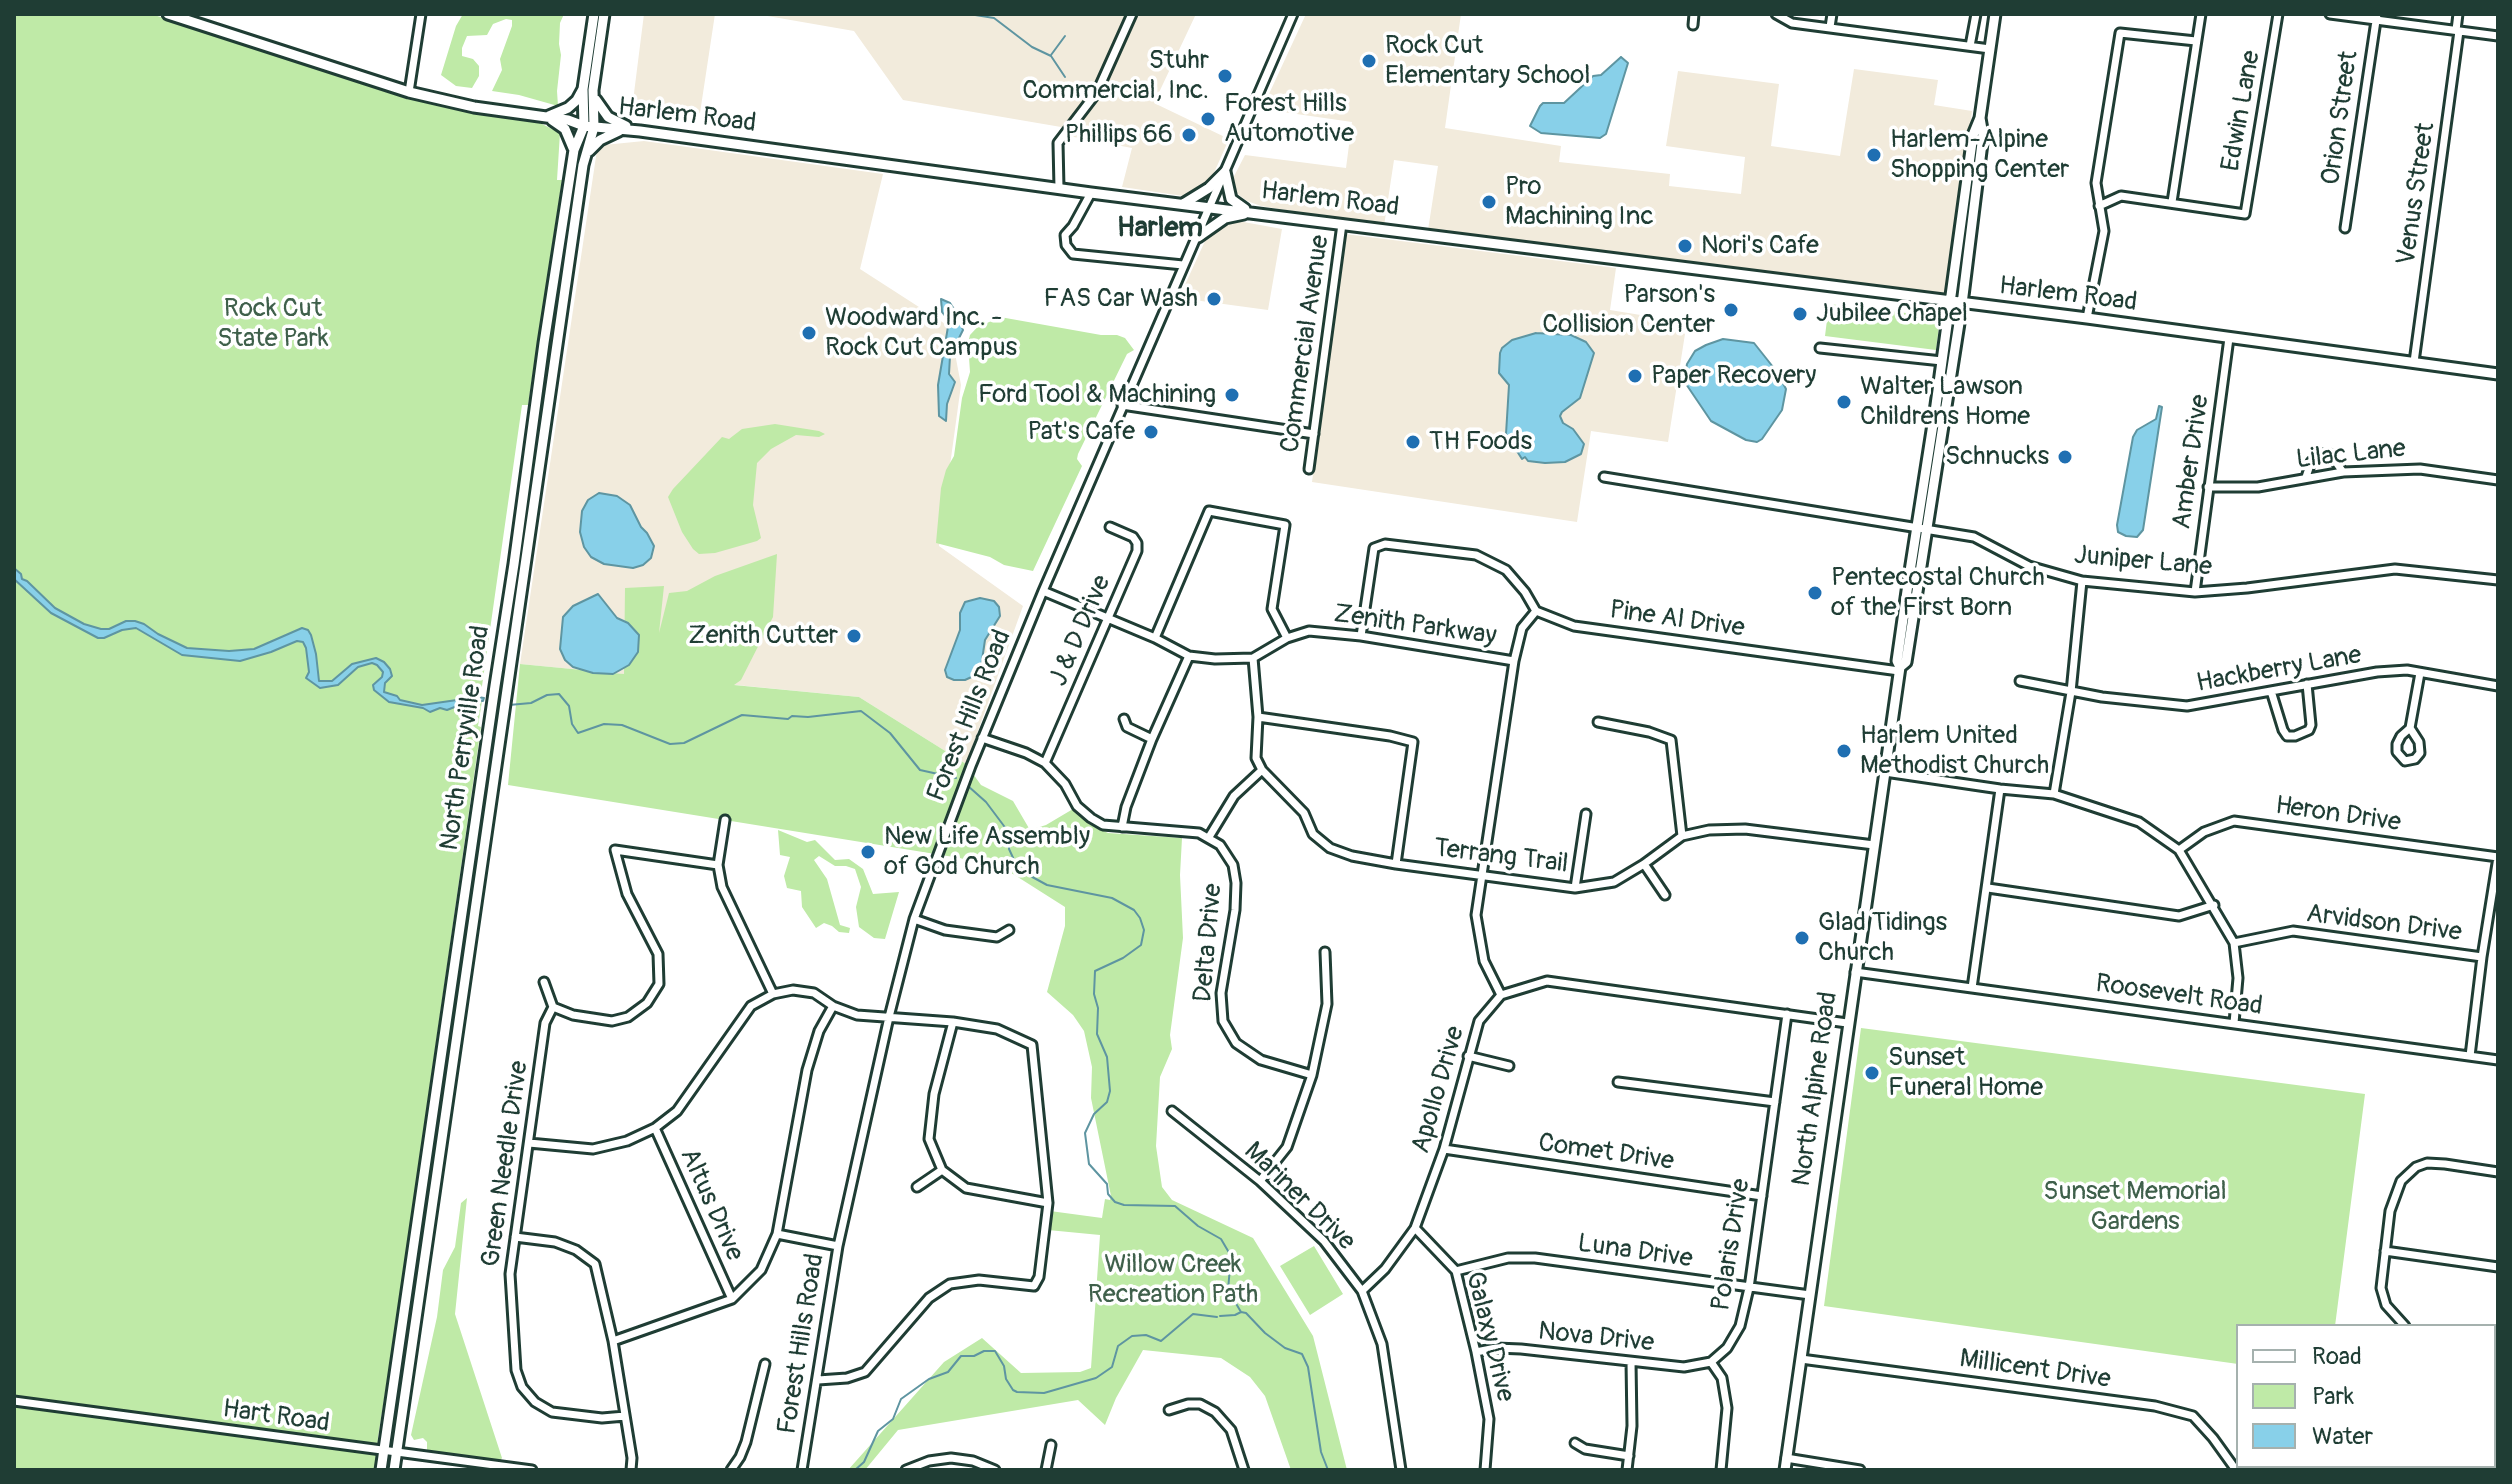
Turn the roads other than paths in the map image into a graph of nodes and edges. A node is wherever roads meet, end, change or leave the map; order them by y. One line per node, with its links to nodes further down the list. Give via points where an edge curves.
1 (168, 14): 25 (main road, Harlem Road)
2 (421, 14): 25 (street)
3 (594, 14): 24 (main road, North Perryville Road)
4 (604, 14): 24 (main road, North Perryville Road)
5 (1132, 14): 33 (street, via 1097,92 1058,143)
6 (1293, 14): 32 (street, Forest Hills Road)
7 (1694, 14): 17 (street)
8 (1776, 14): 18 (street, via 1792,23)
9 (1832, 14): 18 (street)
10 (1976, 14): 22 (street)
11 (1995, 14): 23 (main road, North Alpine Road)
12 (2201, 14): 21 (street)
13 (2278, 14): 35 (street, Edwin Lane, via 2245,214)
14 (2330, 14): 16 (street)
15 (2458, 14): 19 (street, Venus Street)
16 (2377, 17): 19 (street); 41 (street, Orion Street)
17 (1693, 25)
18 (1830, 27): 22 (street)
19 (2457, 31): 20 (street); 50 (street, Venus Street)
20 (2498, 36)
21 (2196, 41): 35 (street); 37 (street, via 2120,33 2096,183)
22 (1970, 46): 23 (street)
23 (1990, 49): 27 (main road, North Alpine Road)
24 (588, 90): 26 (main road, via 568,108); 28 (main road, North Perryville Road); 29 (main road, via 608,117)
25 (409, 92): 26 (main road, Harlem Road)
26 (545, 117): 28 (main road, Harlem Road); 30 (main road, via 565,129)
27 (1980, 118): 44 (main road, North Alpine Road, via 1973,135); 45 (main road, North Alpine Road, via 1983,135)
28 (589, 126): 29 (main road, Harlem Road); 30 (main road, North Perryville Road); 31 (main road, North Perryville Road)
29 (640, 131): 31 (main road, via 622,130 600,140); 33 (main road, Harlem Road)
30 (574, 150): 167 (main road, North Perryville Road)
31 (583, 165): 168 (main road, North Perryville Road)
32 (1225, 172): 36 (main road); 38 (street, Forest Hills Road); 39 (main road, via 1231,199)
33 (1059, 188): 34 (main road, Harlem Road)
34 (1091, 193): 36 (main road, Harlem Road); 43 (street, via 1065,235 1073,254)
35 (2172, 202): 37 (street, via 2121,196)
36 (1182, 204): 38 (main road, Harlem Road)
37 (2099, 206): 46 (street, via 2104,231)
38 (1210, 207): 39 (main road, Harlem Road); 42 (street, Forest Hills Road)
39 (1251, 213): 40 (main road, Harlem Road); 42 (main road, via 1225,218)
40 (1342, 224): 44 (main road, Harlem Road); 53 (street, Commercial Avenue)
41 (2345, 228)
42 (1198, 237): 43 (street, Forest Hills Road)
43 (1183, 265): 52 (street, Forest Hills Road)
44 (1950, 302): 45 (main road, Harlem Road); 49 (main road, North Alpine Road)
45 (1962, 304): 46 (main road, Harlem Road); 61 (main road, North Alpine Road)
46 (2087, 318): 47 (main road, Harlem Road)
47 (2229, 338): 50 (main road, Harlem Road); 59 (street, Amber Drive)
48 (1820, 348): 49 (street)
49 (1942, 361): 61 (main road, North Alpine Road)
50 (2414, 362): 51 (main road, Harlem Road)
51 (2498, 374)
52 (1122, 405): 53 (street); 64 (street, Forest Hills Road)
53 (1314, 434): 54 (street, Commercial Avenue)
54 (1309, 469)
55 (2343, 472): 57 (street, Lilac Lane); 57 (street, via 2330,454 2319,454); 58 (street, Lilac Lane, via 2420,469)
56 (1604, 477): 61 (street, Juniper Lane)
57 (2306, 477): 59 (street, Lilac Lane, via 2258,487)
58 (2498, 480)
59 (2208, 487): 65 (street, Amber Drive)
60 (1110, 527): 67 (street, J & D Drive, via 1133,537 1137,551)
61 (1922, 528): 63 (street, Juniper Lane, via 1974,537 2029,566); 74 (main road, North Alpine Road, via 1897,661)
62 (2498, 580): 65 (street, Juniper Lane, via 2395,569)
63 (2082, 581): 65 (street, Juniper Lane); 80 (street)
64 (1043, 591): 67 (street, Zenith Parkway); 85 (street, Forest Hills Road)
65 (2195, 592)
66 (1536, 611): 68 (street, via 1506,570 1476,555 1385,544 1374,548); 73 (street, via 1522,628); 74 (street, Pine Al Drive, via 1574,626)
67 (1108, 619): 69 (street, Zenith Parkway); 87 (street, J & D Drive)
68 (1361, 636): 70 (street, Zenith Parkway, via 1309,631); 73 (street, Zenith Parkway)
69 (1155, 638): 70 (street, via 1209,511 1285,525 1272,609); 71 (street, Zenith Parkway)
70 (1287, 638): 72 (street, Zenith Parkway)
71 (1189, 656): 72 (street, Zenith Parkway); 86 (street)
72 (1253, 658): 81 (street)
73 (1514, 661): 103 (street)
74 (1900, 669): 89 (main road, North Alpine Road)
75 (2420, 673): 77 (street, Hackberry Lane, via 2377,672); 78 (street, Hackberry Lane); 84 (street)
76 (2020, 681): 80 (street, Hackberry Lane)
77 (2307, 684): 79 (street, Hackberry Lane); 79 (street, via 2311,725 2295,736 2283,730)
78 (2498, 686)
79 (2271, 691): 80 (street, Hackberry Lane, via 2187,706)
80 (2071, 692): 91 (street)
81 (1258, 717): 88 (street, via 1256,758); 100 (street, via 1413,742)
82 (1124, 719): 86 (street, via 1127,727)
83 (1598, 722): 95 (street, via 1671,740)
84 (2410, 728)
85 (982, 738): 87 (street); 109 (street, Forest Hills Road)
86 (1152, 739): 94 (street)
87 (1045, 763): 94 (street, via 1091,818)
88 (1262, 770): 96 (street, via 1234,796); 100 (street, Terrang Trail, via 1330,848)
89 (1885, 772): 90 (street); 97 (main road, North Alpine Road)
90 (2000, 789): 91 (street); 106 (street)
91 (2054, 794): 98 (street, via 2139,822)
92 (1586, 814): 105 (street)
93 (725, 820): 102 (street)
94 (1122, 827): 96 (street)
95 (1682, 836): 97 (street, Terrang Trail, via 1745,829); 101 (street, Terrang Trail)
96 (1209, 837): 130 (street, Delta Drive, via 1229,858 1236,883 1221,993 1223,1021 1236,1043 1261,1060)
97 (1874, 845): 114 (main road, North Alpine Road)
98 (2179, 850): 99 (street, Heron Drive, via 2204,832 2234,821); 108 (street)
99 (2498, 857): 104 (street)
100 (1396, 864): 103 (street, Terrang Trail)
101 (1644, 864): 105 (street, Terrang Trail, via 1614,882); 107 (street)
102 (718, 865): 117 (street, via 722,887); 120 (street, via 615,850 627,894 658,954 659,984 647,1003 612,1021)
103 (1483, 876): 105 (street, Terrang Trail); 118 (street, via 1476,915 1484,961)
104 (2496, 885): 113 (street)
105 (1575, 888)
106 (1988, 888): 108 (street, via 2179,916); 116 (street)
107 (1665, 895)
108 (2214, 905): 111 (street)
109 (914, 919): 110 (street, via 945,930 997,937); 122 (street, Forest Hills Road)
110 (1009, 930)
111 (2234, 943): 113 (street, Arvidson Drive, via 2293,931); 125 (street)
112 (1325, 952): 130 (street, via 1327,1004)
113 (2482, 957): 127 (street)
114 (1855, 972): 116 (street, Roosevelt Road); 124 (main road, North Alpine Road)
115 (544, 982): 120 (street)
116 (1972, 988): 125 (street, Roosevelt Road)
117 (773, 994): 119 (street, via 814,993); 134 (street, via 751,1006 677,1111)
118 (1501, 995): 121 (street, via 1547,981); 126 (street, Apollo Drive, via 1479,1021)
119 (833, 1006): 122 (street, via 857,1015); 144 (street, via 807,1070)
120 (553, 1007): 135 (street, Green Needle Drive, via 545,1023)
121 (1787, 1014): 124 (street); 132 (street, Polaris Drive)
122 (889, 1017): 123 (street); 146 (street, Forest Hills Road)
123 (953, 1022): 137 (street, via 934,1094 929,1139); 142 (street, via 997,1029 1032,1045)
124 (1847, 1023): 152 (main road, North Alpine Road)
125 (2234, 1023): 127 (street, Roosevelt Road)
126 (1468, 1056): 129 (street); 136 (street, Apollo Drive)
127 (2470, 1056): 128 (street, Roosevelt Road)
128 (2498, 1060)
129 (1509, 1066)
130 (1312, 1075): 139 (street, via 1287,1147)
131 (1618, 1082): 132 (street)
132 (1775, 1102): 141 (street, Polaris Drive)
133 (1172, 1111): 139 (street, Mariner Drive)
134 (655, 1128): 135 (street, via 593,1149); 153 (street, Altus Drive)
135 (529, 1143): 145 (street, Green Needle Drive)
136 (1444, 1149): 141 (street, Comet Drive); 143 (street, Apollo Drive)
137 (942, 1170): 140 (street); 142 (street, via 966,1188)
138 (2498, 1172): 147 (street, via 2445,1164 2416,1167 2395,1193)
139 (1260, 1181): 151 (street, Mariner Drive, via 1324,1241)
140 (917, 1187)
141 (1762, 1196): 150 (street, Polaris Drive)
142 (1048, 1203): 161 (street, via 1034,1286 979,1280 950,1284 929,1298 865,1372)
143 (1415, 1228): 149 (street, Galaxy Drive); 151 (street, Apollo Drive)
144 (777, 1234): 146 (street); 153 (street, via 761,1270)
145 (515, 1237): 155 (street, via 555,1242 595,1264); 164 (street, Green Needle Drive, via 510,1274 516,1370 522,1387 552,1412)
146 (838, 1246): 161 (street, Forest Hills Road)
147 (2385, 1251): 148 (street); 154 (street, via 2381,1288 2386,1305)
148 (2498, 1267)
149 (1456, 1271): 150 (street, Luna Drive, via 1508,1258 1535,1258); 156 (street, Galaxy Drive)
150 (1749, 1288): 152 (street, Luna Drive); 159 (street, Polaris Drive, via 1740,1326)
151 (1362, 1291): 182 (street, Mariner Drive, via 1382,1344)
152 (1810, 1295): 157 (main road, North Alpine Road)
153 (732, 1299): 155 (street)
154 (2403, 1324)
155 (613, 1341): 164 (street)
156 (1476, 1352): 158 (street, Nova Drive, via 1521,1349); 183 (street, Galaxy Drive, via 1489,1419)
157 (1801, 1359): 170 (main road, North Alpine Road); 171 (street, Millicent Drive, via 2155,1406 2193,1416)
158 (1631, 1362): 159 (street, Nova Drive, via 1684,1367); 169 (street)
159 (1711, 1362): 185 (street, via 1722,1378 1727,1408)
160 (765, 1364): 176 (street, via 740,1457)
161 (818, 1380): 177 (street, Forest Hills Road)
162 (14, 1401): 167 (street, Hart Road)
163 (1169, 1410): 181 (street, via 1200,1404 1215,1412 1231,1430)
164 (625, 1416): 175 (street)
165 (1575, 1443): 169 (street)
166 (1051, 1445): 180 (street)
167 (384, 1452): 168 (street, Hart Road); 172 (main road, North Perryville Road)
168 (396, 1453): 173 (main road, North Perryville Road); 174 (street, Hart Road)
169 (1629, 1456): 184 (street)
170 (1786, 1458): 186 (main road, North Alpine Road); 187 (street)
171 (2236, 1467)
172 (381, 1470)
173 (394, 1470)
174 (532, 1470)
175 (631, 1470)
176 (731, 1470)
177 (802, 1470)
178 (906, 1470): 179 (street, via 951,1458)
179 (995, 1470)
180 (1046, 1470)
181 (1244, 1470)
182 (1401, 1470)
183 (1485, 1470)
184 (1627, 1470)
185 (1721, 1470)
186 (1785, 1470)
187 (1860, 1470)

